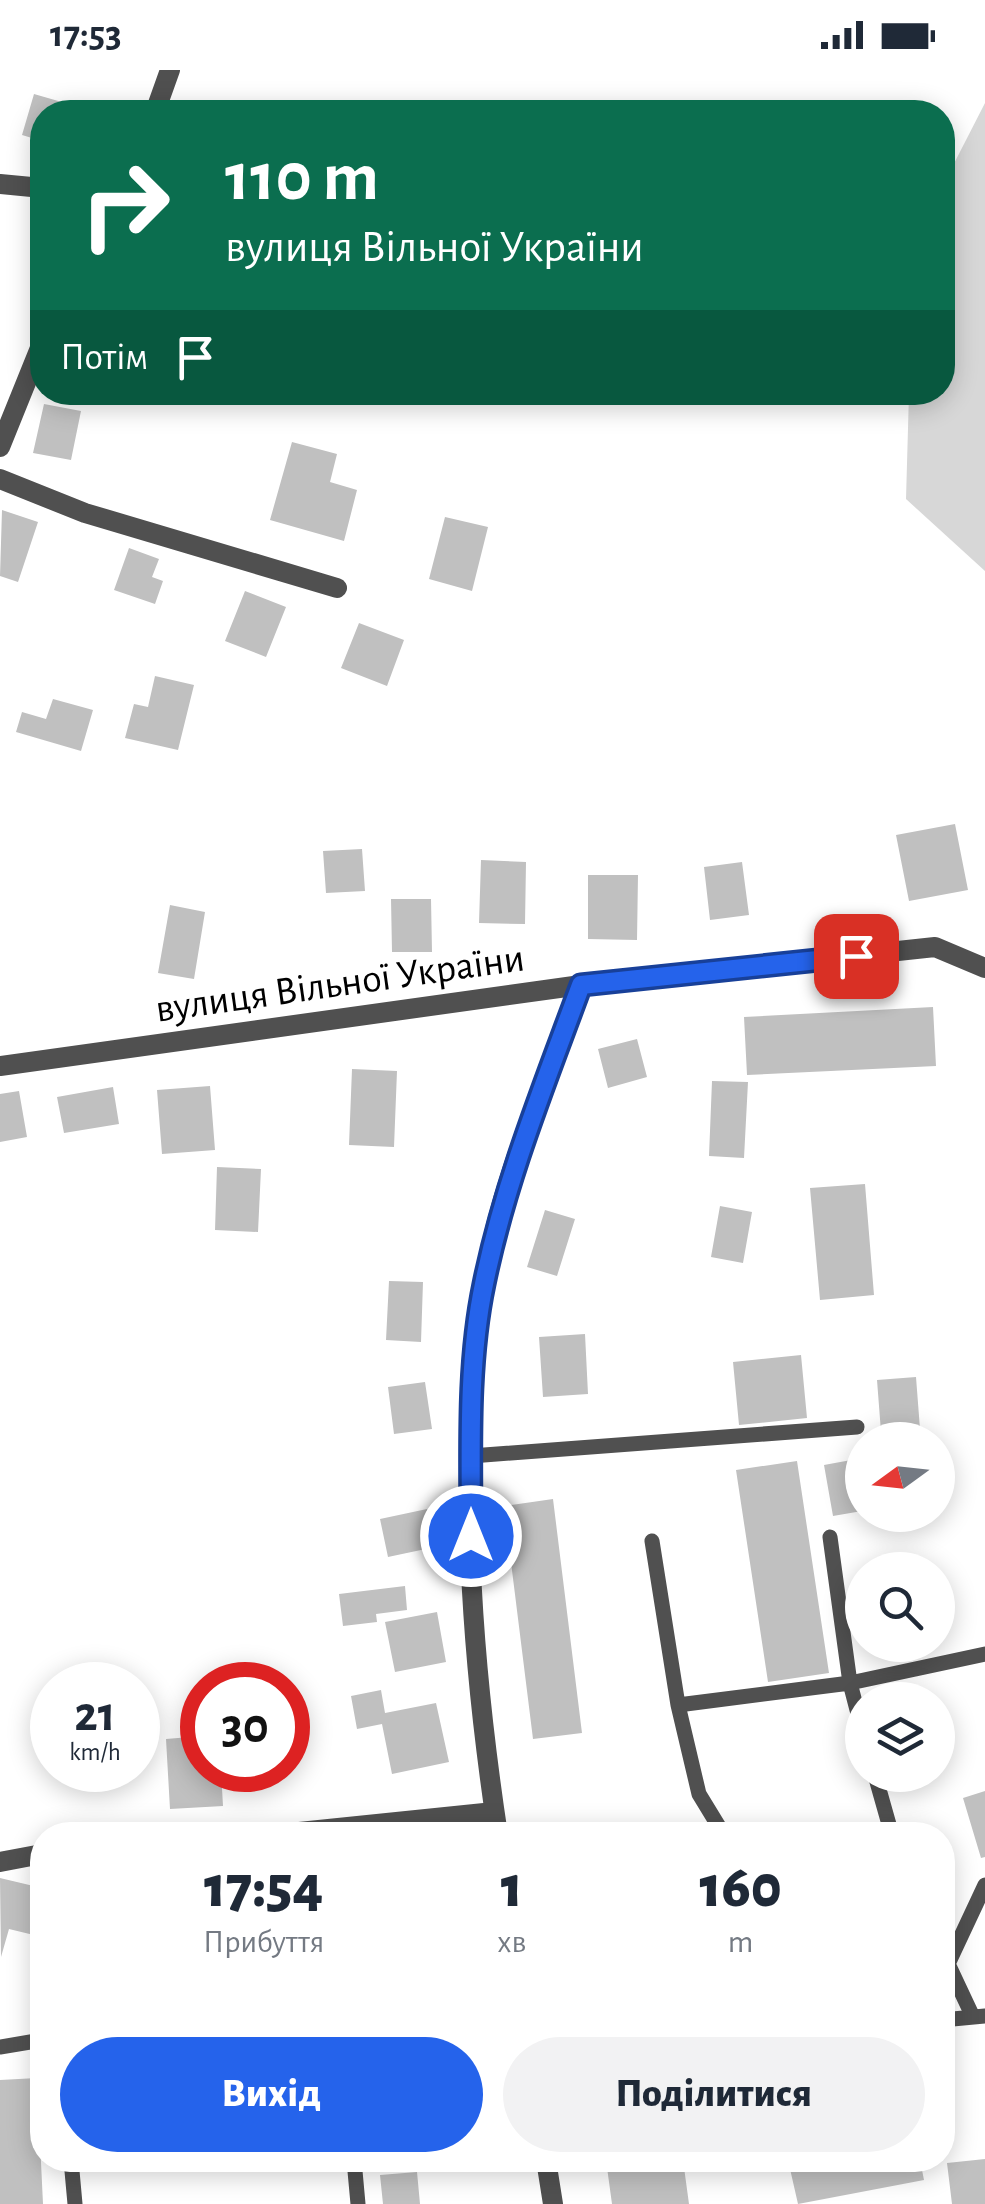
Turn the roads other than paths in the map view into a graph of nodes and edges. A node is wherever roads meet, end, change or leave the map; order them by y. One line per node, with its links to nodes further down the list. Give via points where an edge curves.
1 (170, 70): 2 (street)
2 (159, 100)
3 (0, 184): 4 (street)
4 (30, 187)
5 (30, 372): 6 (street)
6 (0, 446)
7 (0, 479): 8 (street, via 85,513)
8 (337, 588)
9 (985, 968): 10 (street, вулиця Вільної України, via 935,947)
10 (581, 985): 11 (street, вулиця Вільної України); 13 (street, via 510,1180 483,1286)
11 (0, 1066)
12 (845, 1428): 13 (lane)
13 (471, 1456): 22 (street, via 470,1576)
14 (830, 1537): 17 (lane)
15 (652, 1541): 20 (lane)
16 (985, 1654): 18 (lane)
17 (850, 1682)
18 (859, 1682)
19 (845, 1685): 20 (lane)
20 (678, 1705): 25 (lane, via 699,1794)
21 (881, 1792): 26 (lane)
22 (494, 1812): 23 (street); 24 (street)
23 (397, 1822)
24 (496, 1822)
25 (716, 1822)
26 (889, 1822)
27 (30, 1856): 28 (street)
28 (0, 1862)
29 (984, 1885): 30 (lane)
30 (955, 1941)
31 (955, 1974): 32 (lane)
32 (979, 2017)
33 (30, 2042): 34 (lane)
34 (0, 2048)
35 (71, 2172): 38 (lane)
36 (355, 2172): 39 (lane)
37 (548, 2172): 40 (street)
38 (75, 2204)
39 (358, 2204)
40 (553, 2204)

